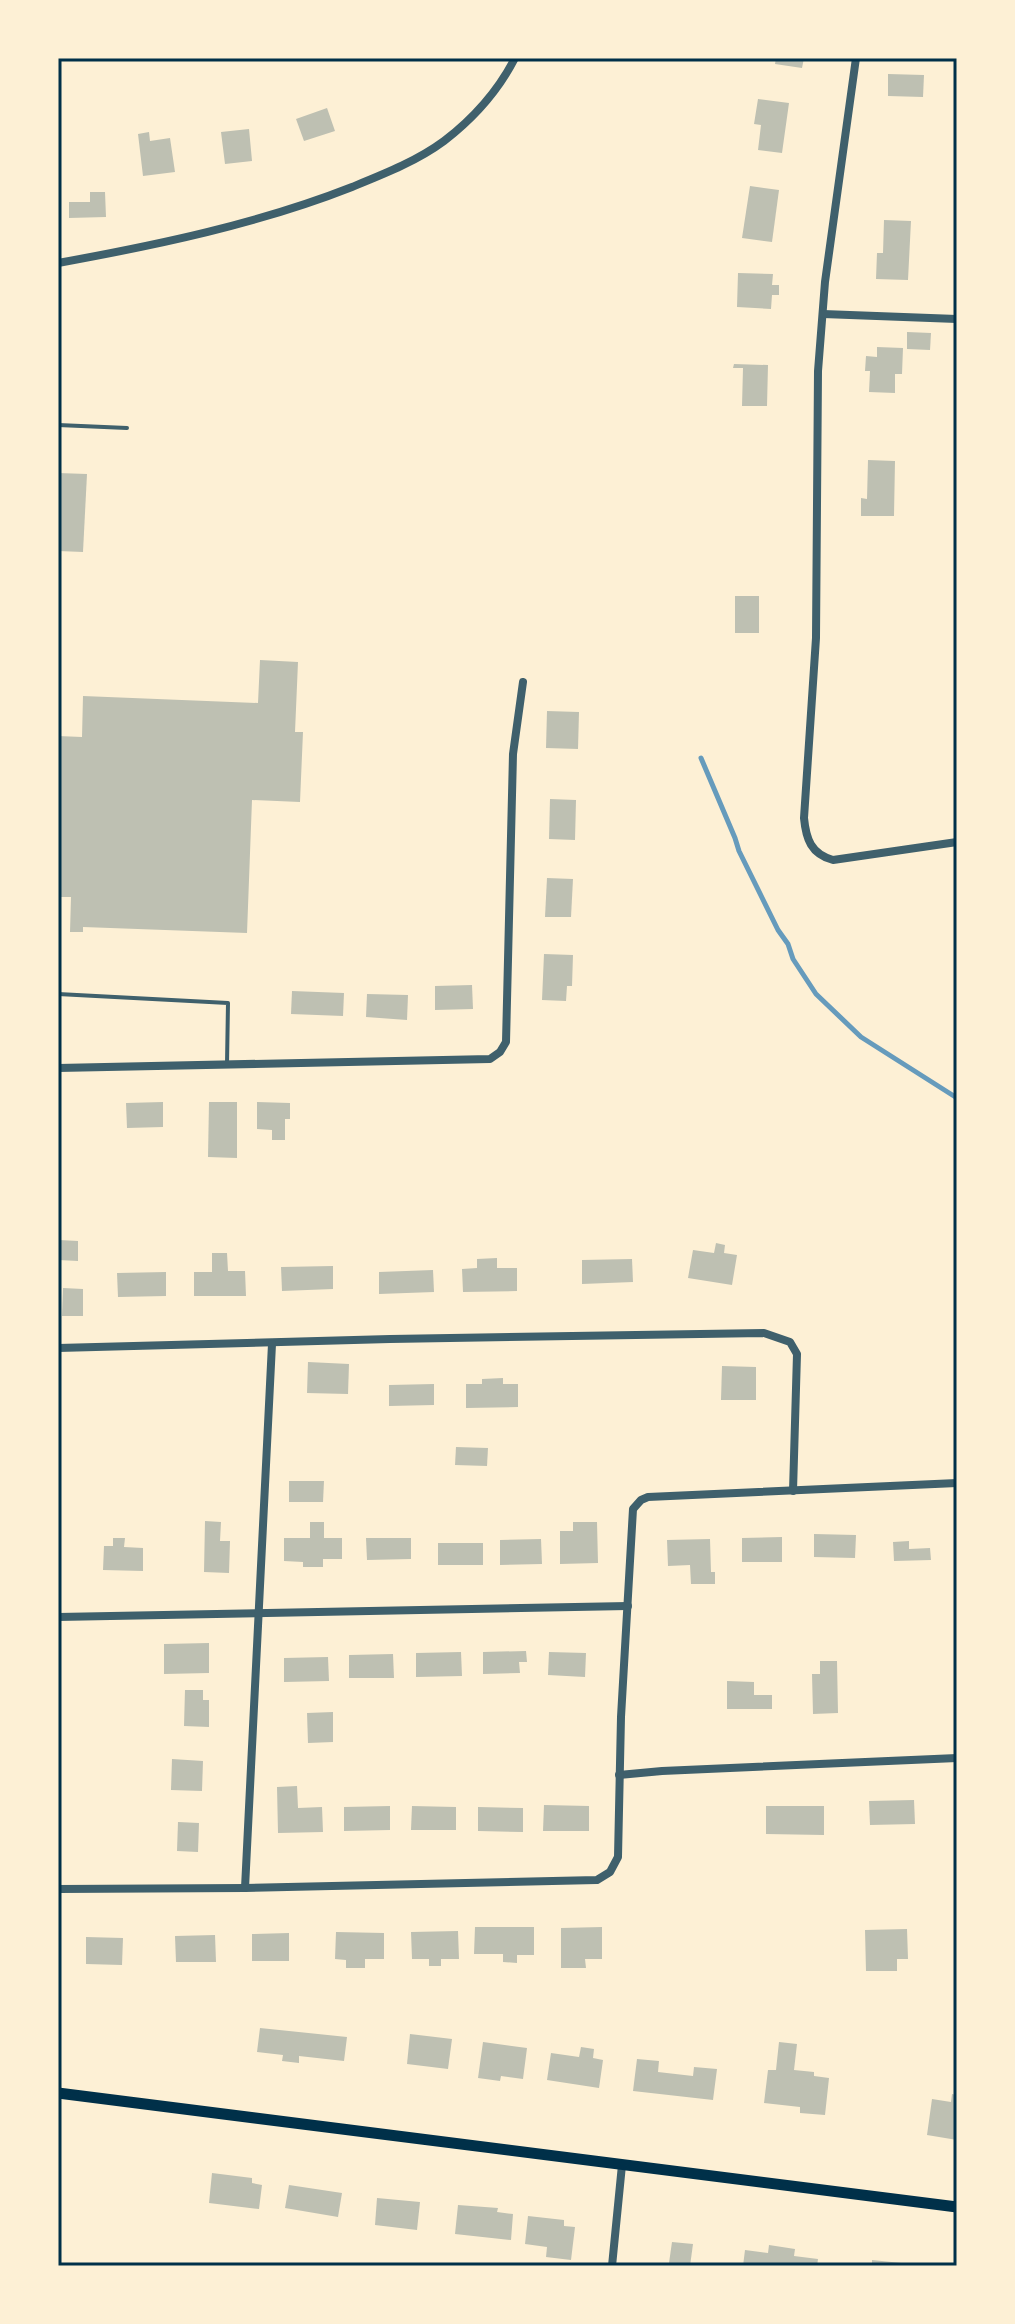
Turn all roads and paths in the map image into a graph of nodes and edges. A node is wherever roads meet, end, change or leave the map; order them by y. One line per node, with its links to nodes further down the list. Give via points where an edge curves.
1 (515, 58): 3 (street, via 467,122 443,142 384,174 225,227)
2 (856, 58): 4 (street)
3 (58, 263)
4 (823, 314): 5 (street); 9 (street, via 816,638 805,833 811,847 827,858 844,860)
5 (957, 319)
6 (58, 425): 7 (lane)
7 (127, 428)
8 (523, 682): 11 (street, via 513,754 506,1042 500,1052 490,1059)
9 (957, 842)
10 (58, 994): 11 (lane, via 228,1003)
11 (227, 1064): 12 (street)
12 (58, 1068)
13 (272, 1344): 14 (street); 16 (street, via 777,1336 790,1342 797,1354); 18 (street)
14 (58, 1348)
15 (957, 1483): 16 (street)
16 (793, 1491): 17 (street, via 641,1500 633,1509)
17 (628, 1606): 18 (street); 21 (street)
18 (258, 1612): 19 (street); 22 (street)
19 (58, 1617)
20 (957, 1758): 21 (street)
21 (619, 1775): 22 (street, via 618,1857 610,1872 597,1880)
22 (245, 1888): 23 (street)
23 (58, 1889)
24 (58, 2093): 25 (main road)
25 (622, 2165): 26 (main road); 27 (street)
26 (957, 2207)
27 (612, 2266)

